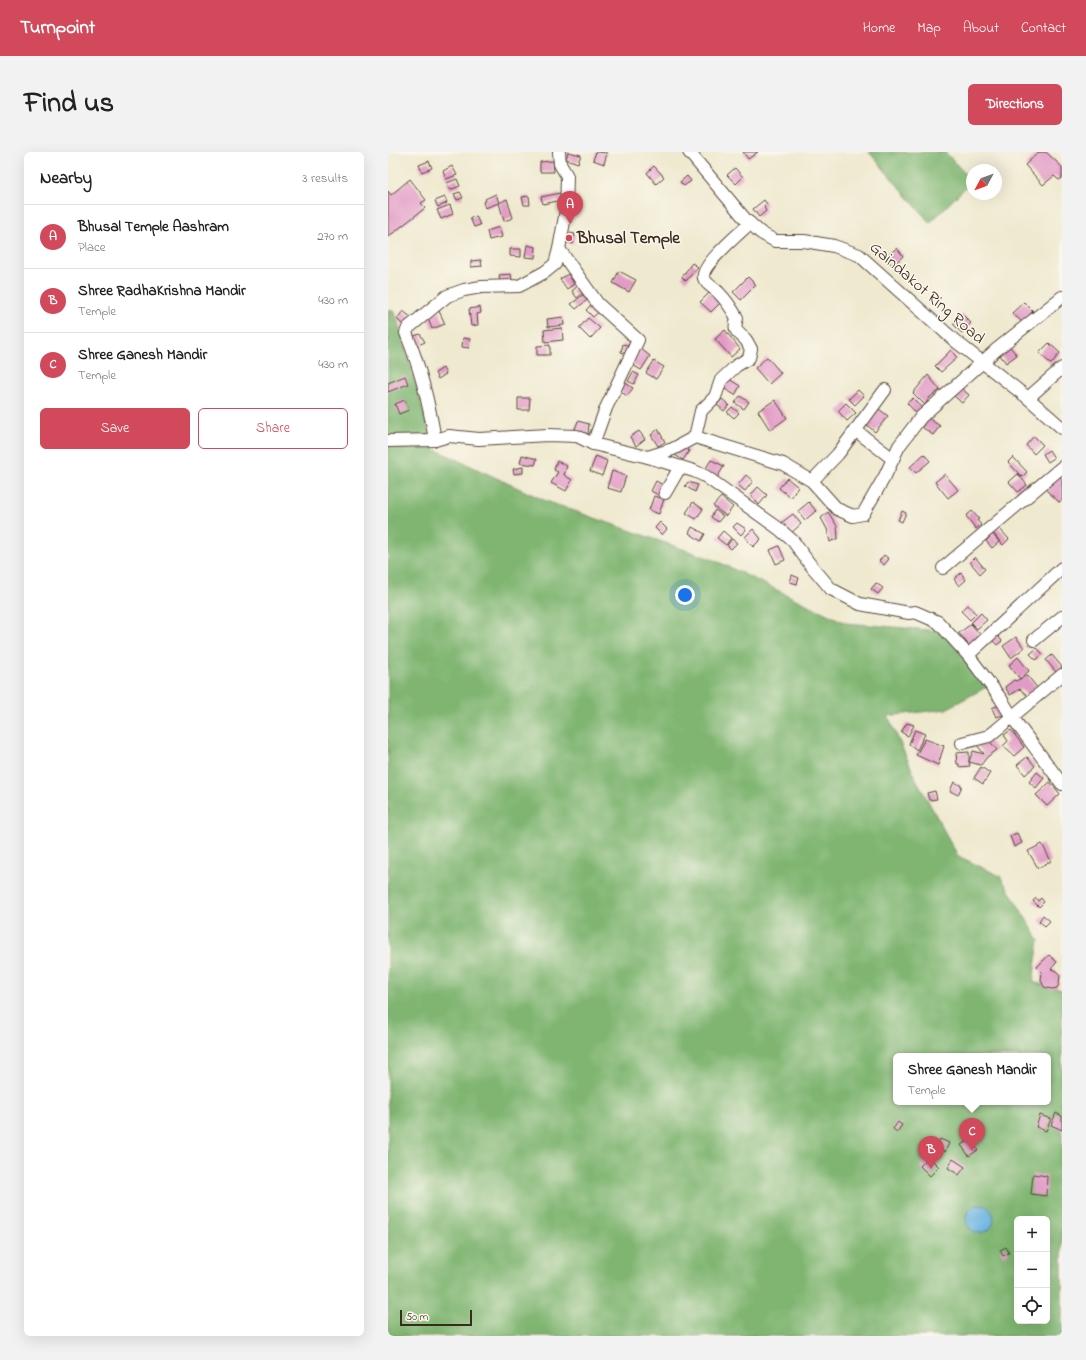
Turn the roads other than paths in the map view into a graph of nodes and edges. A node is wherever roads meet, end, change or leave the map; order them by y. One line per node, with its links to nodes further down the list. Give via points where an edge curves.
1 (559, 152): 4 (street, via 560,164 567,176 566,211)
2 (689, 152): 3 (street, Gaindakot Ring Road)
3 (750, 223): 6 (street, Gaindakot Ring Road, via 775,241 804,241 834,246 859,255); 12 (street, via 703,273 706,283 729,304 737,318 737,333 751,349 749,358 721,380 715,397 701,411)
4 (559, 249): 13 (street, via 555,264 545,272 518,286 481,287 447,296 408,328 406,332 430,408); 15 (street, via 598,304 638,340 606,408)
5 (1062, 297): 6 (street)
6 (982, 363): 9 (street, Gaindakot Ring Road); 17 (street, via 921,417 899,446)
7 (1062, 368): 9 (street)
8 (885, 390): 11 (street)
9 (1028, 398): 10 (street, Gaindakot Ring Road)
10 (1062, 428)
11 (855, 430): 17 (street); 20 (street, via 838,454)
12 (695, 437): 16 (street, via 673,449); 20 (street, via 783,464)
13 (435, 440): 14 (street); 15 (street, via 449,436 479,439 556,435 577,436)
14 (388, 441)
15 (593, 444): 16 (street)
16 (648, 457): 19 (street)
17 (893, 459): 20 (street, via 863,514 853,516 838,510)
18 (1062, 466): 22 (street)
19 (680, 467): 21 (street); 26 (street, via 705,476 778,528 793,541 831,589 860,604 916,612 938,622)
20 (812, 481)
21 (665, 493)
22 (944, 568)
23 (1062, 568): 26 (street)
24 (1062, 617): 25 (street)
25 (1034, 640)
26 (968, 655): 28 (street)
27 (1062, 675): 28 (street)
28 (1012, 717): 29 (street, via 989,736); 30 (street)
29 (962, 743)
30 (1062, 784)

